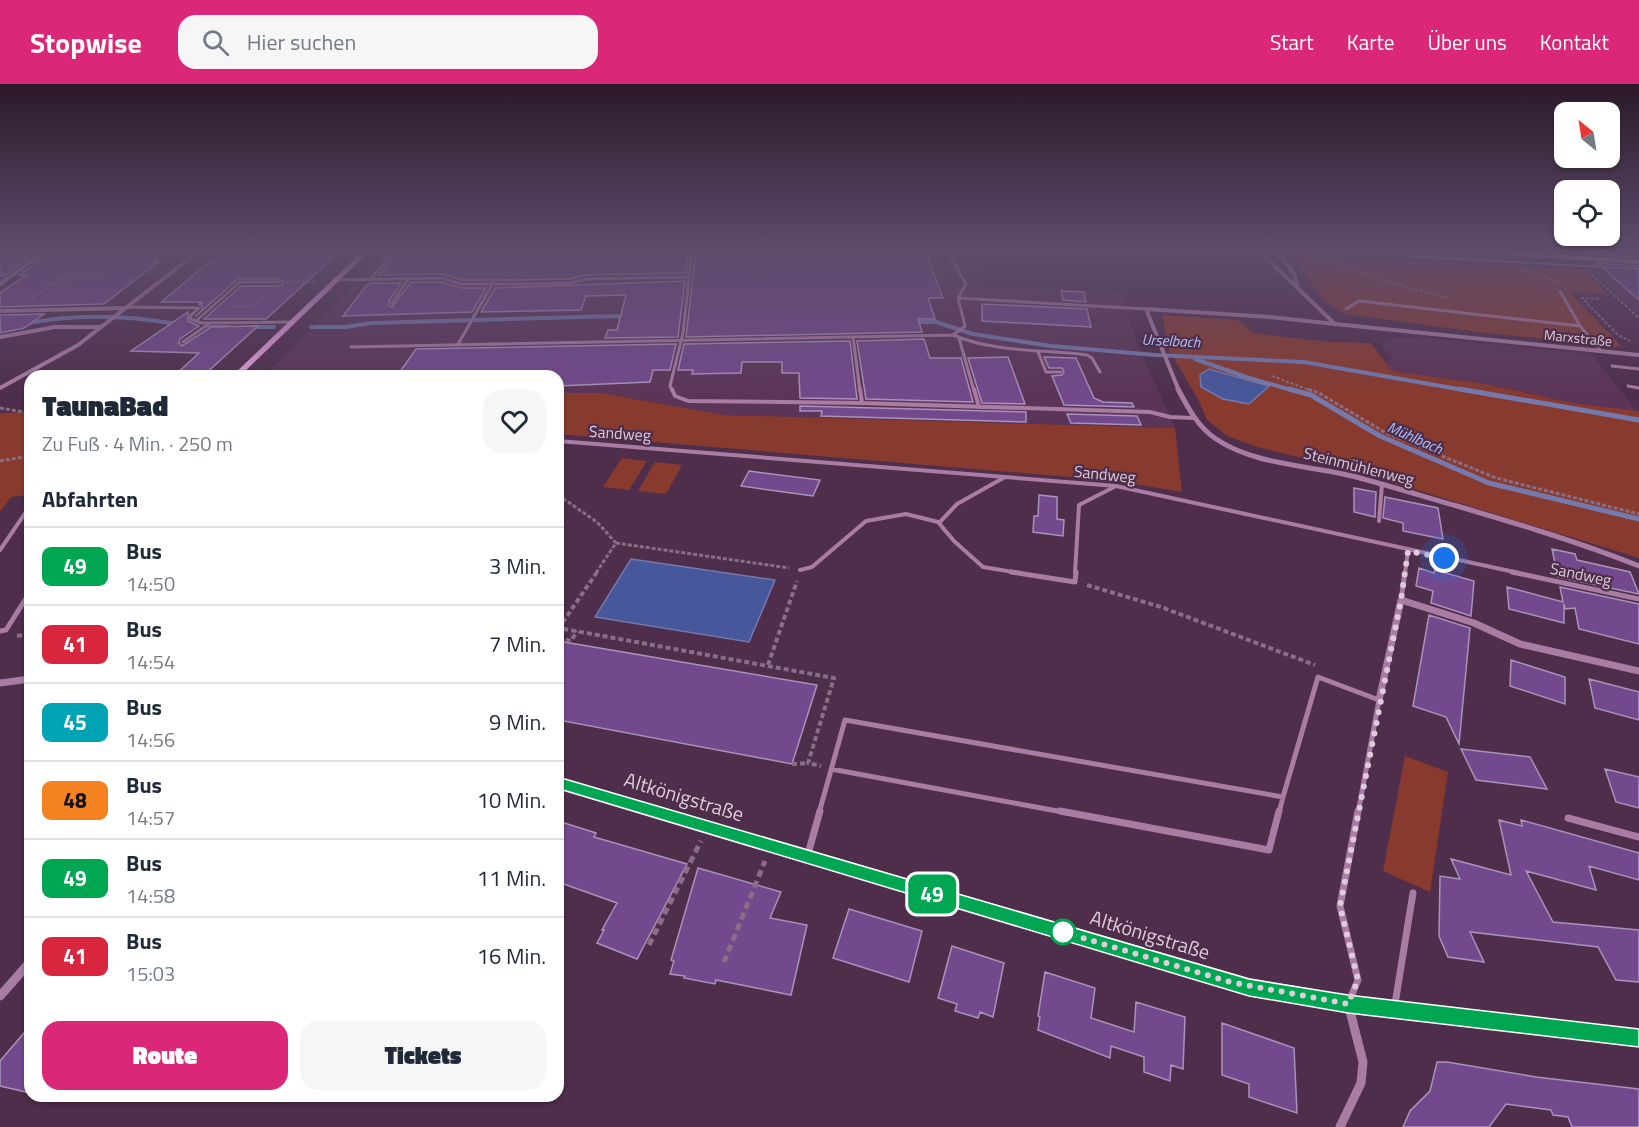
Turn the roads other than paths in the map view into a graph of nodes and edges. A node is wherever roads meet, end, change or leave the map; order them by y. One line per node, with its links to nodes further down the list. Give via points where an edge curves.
1 (138, 300): 12 (street)
2 (220, 300): 16 (lane)
3 (315, 300): 17 (street)
4 (394, 300): 11 (lane)
5 (483, 300): 28 (lane)
6 (686, 300): 26 (lane)
7 (958, 300): 22 (lane, via 965,326)
8 (987, 300): 13 (lane)
9 (1311, 300): 19 (street)
10 (1565, 300): 20 (lane)
11 (392, 303)
12 (127, 308): 15 (street); 16 (lane, via 199,308 190,316); 21 (street)
13 (1146, 309): 19 (street, Marxstraße); 45 (street, Steinmühlenweg)
14 (1346, 309): 20 (lane, via 1359,301)
15 (0, 311)
16 (196, 321): 18 (lane)
17 (292, 322): 18 (lane); 36 (street)
18 (210, 323): 27 (lane)
19 (1335, 324): 30 (street, Marxstraße)
20 (1580, 326): 30 (lane)
21 (101, 327): 23 (street, via 55,327); 35 (street)
22 (955, 333): 24 (lane); 25 (lane)
23 (0, 337)
24 (853, 337): 26 (lane); 43 (lane)
25 (959, 338): 31 (lane); 44 (lane)
26 (682, 339): 28 (lane); 43 (lane, via 670,386 675,396 688,401)
27 (183, 342)
28 (457, 346): 29 (lane)
29 (351, 347)
30 (1601, 351): 32 (street, Marxstraße)
31 (1038, 352): 37 (lane, via 1046,372); 38 (lane, via 1087,355)
32 (1639, 355)
33 (1612, 366): 34 (lane)
34 (1639, 369)
35 (33, 370)
36 (242, 370)
37 (1061, 372)
38 (1100, 372)
39 (24, 375): 41 (street)
40 (1628, 386): 42 (lane)
41 (0, 388)
42 (1639, 388)
43 (862, 403): 44 (lane)
44 (980, 406): 45 (lane, via 1150,412)
45 (1193, 418): 48 (street, Steinmühlenweg, via 1217,440 1242,452)
46 (564, 441): 47 (lane, Sandweg)
47 (1005, 477): 49 (lane, Sandweg); 52 (lane, via 957,504)
48 (1382, 484): 51 (lane); 55 (street, Steinmühlenweg)
49 (1116, 486): 52 (lane, via 1079,505 1075,582 983,567); 54 (lane, Sandweg, via 1338,532)
50 (24, 515): 53 (lane)
51 (1379, 521)
52 (939, 523): 56 (lane, via 906,514 866,521 812,567)
53 (0, 550)
54 (1408, 551): 57 (lane, Sandweg); 58 (lane)
55 (1639, 566)
56 (800, 570)
57 (1639, 599)
58 (1401, 600): 61 (street, via 1474,623 1520,644); 64 (street)
59 (24, 602): 60 (lane, via 6,630)
60 (0, 631)
61 (1639, 671)
62 (24, 680): 63 (street)
63 (0, 683)
64 (1379, 700): 67 (lane, via 1318,677); 74 (lane, via 1340,906 1358,980)
65 (831, 770): 67 (lane, via 845,720); 67 (lane, via 1269,850); 70 (lane)
66 (564, 785): 70 (street, Altkönigstraße)
67 (1283, 797)
68 (1568, 818): 69 (lane)
69 (1639, 837)
70 (807, 857): 74 (street, Altkönigstraße, via 1211,977)
71 (1413, 893): 75 (lane)
72 (24, 969): 73 (street)
73 (0, 996)
74 (1348, 1004): 75 (street, Altkönigstraße); 77 (street, via 1360,1042 1362,1073)
75 (1394, 1010): 76 (street, Altkönigstraße)
76 (1639, 1038)
77 (1340, 1127)

